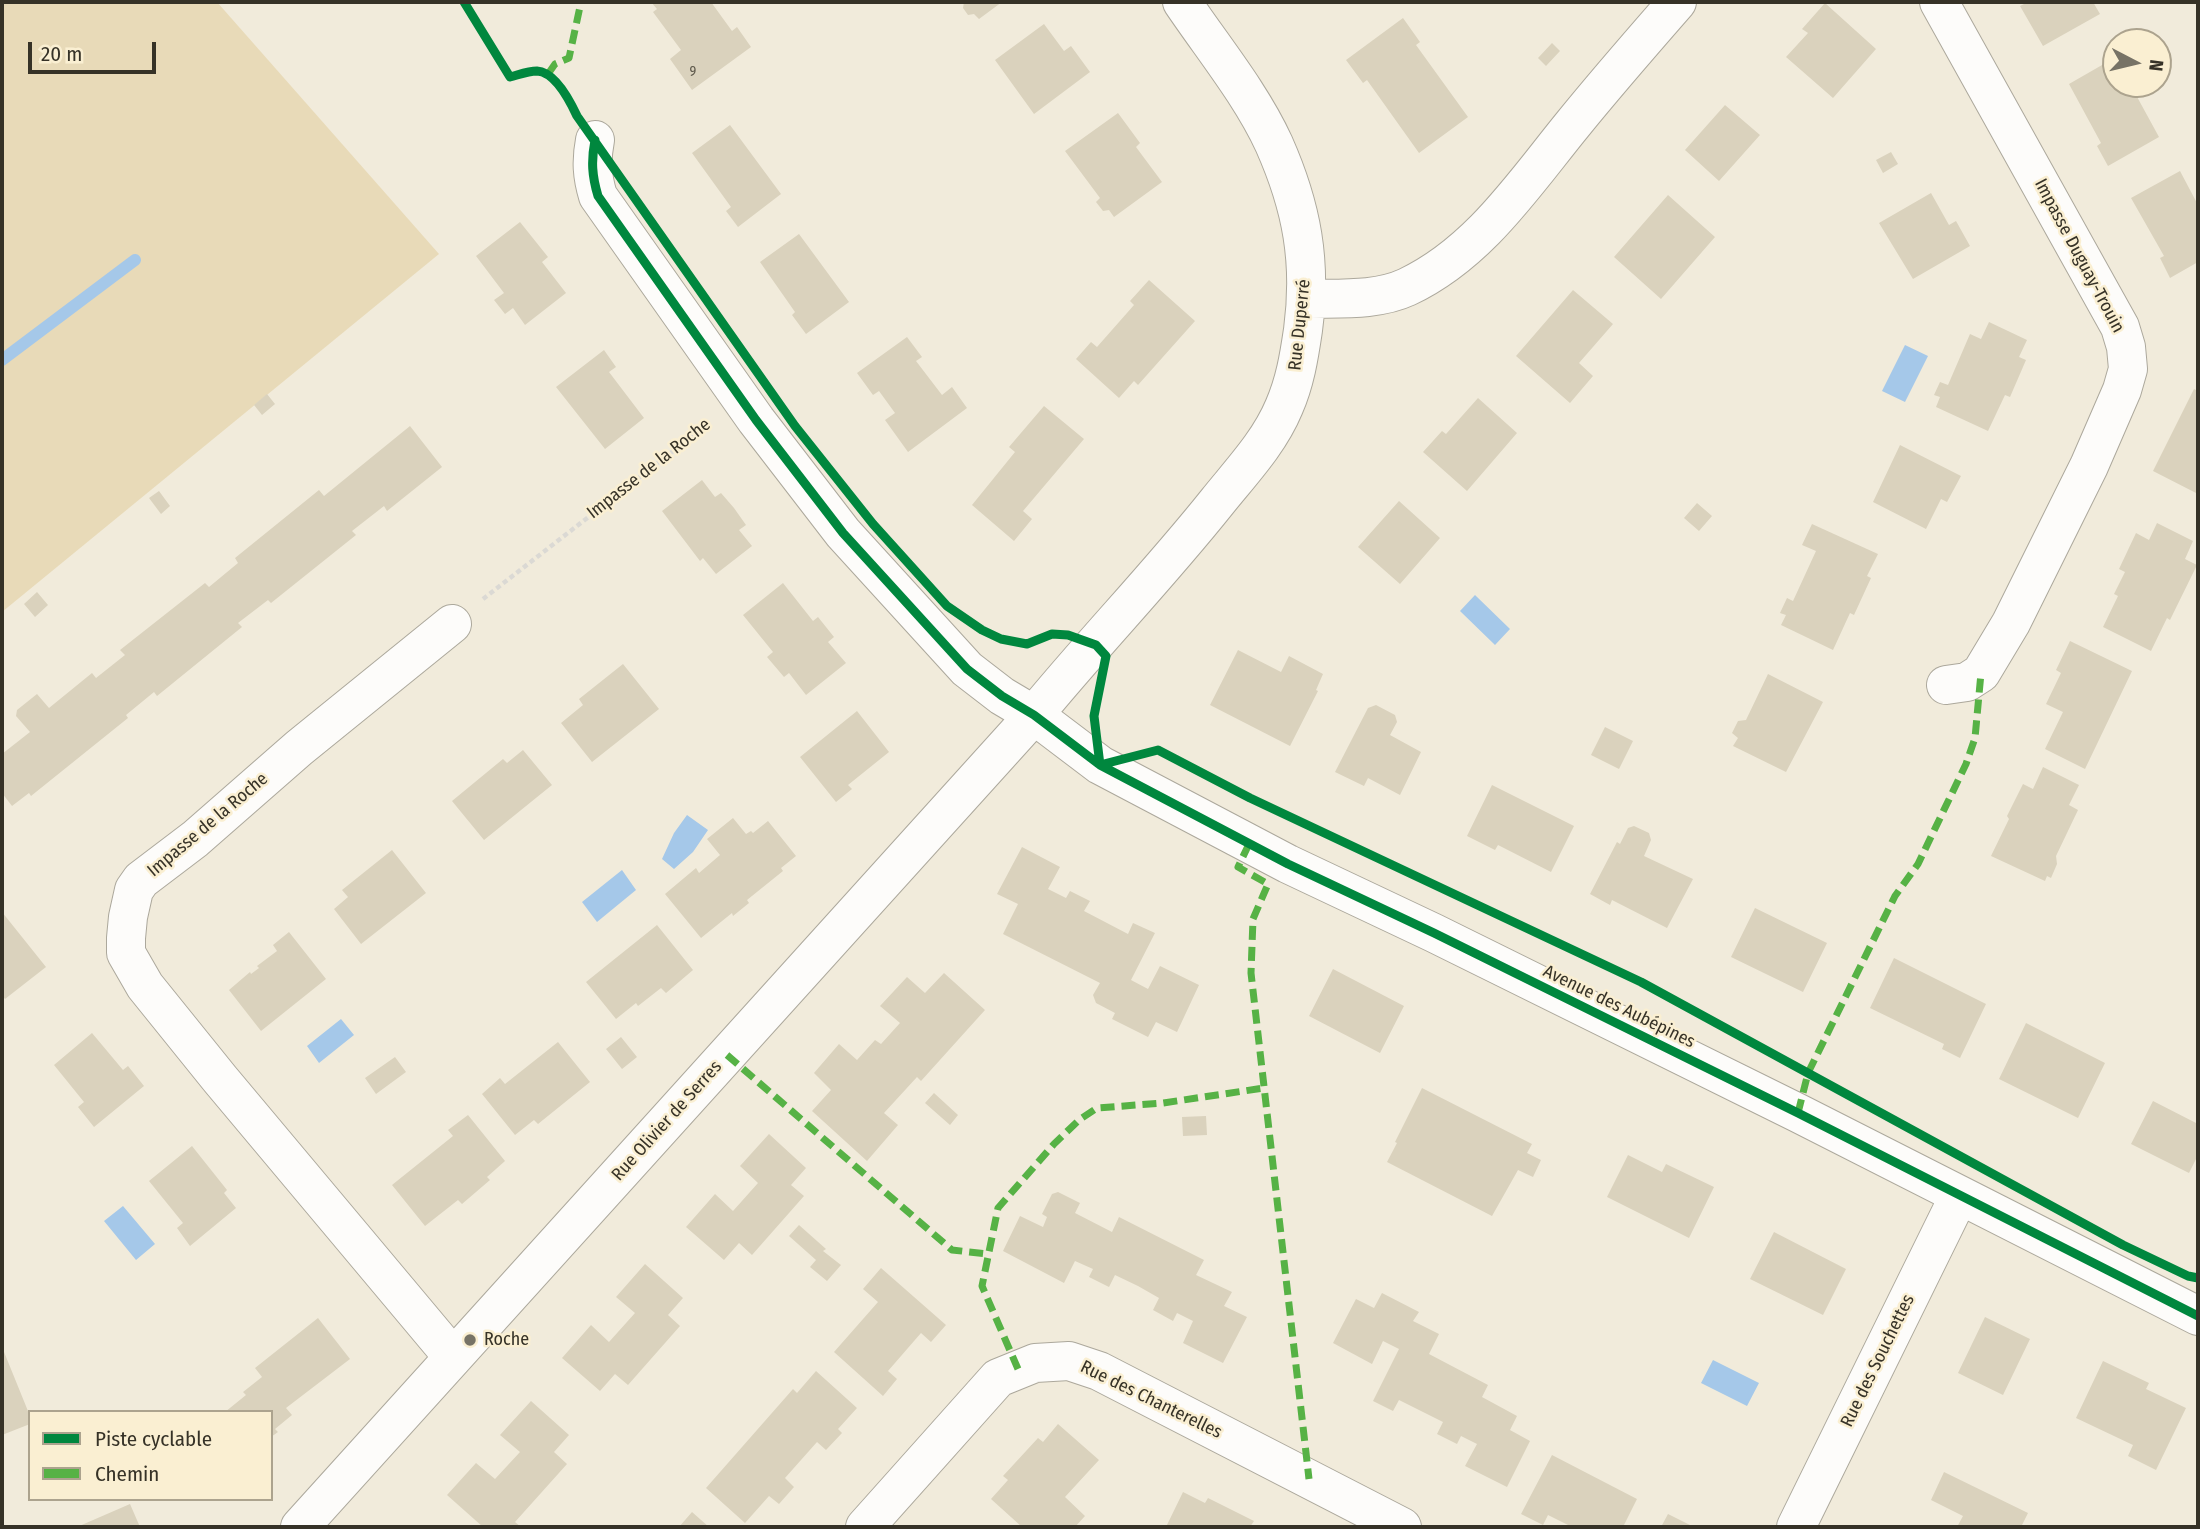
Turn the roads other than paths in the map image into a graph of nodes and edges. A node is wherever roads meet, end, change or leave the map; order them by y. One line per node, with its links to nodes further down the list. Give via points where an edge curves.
1 (1182, 2): 5 (street, Rue Duperré, via 1273,143 1297,208 1305,247)
2 (1677, 2): 5 (street, via 1487,230 1405,288 1366,298)
3 (1938, 2): 7 (street, Impasse Duguay-Trouin, via 2120,327 2128,369 2089,466 2011,623 1980,673 1967,682)
4 (595, 140): 8 (street, Avenue des Aubépines, via 591,159 598,196 843,533 967,669)
5 (1307, 299): 8 (street, Rue Duperré, via 1297,370 1283,409 1262,446 1172,559)
6 (452, 624): 11 (street, Impasse de la Roche, via 141,880 134,890 126,938 127,953 145,986)
7 (1946, 685)
8 (1034, 715): 9 (street, Avenue des Aubépines, via 1100,765 1278,859); 11 (street, Rue Olivier de Serres)
9 (1959, 1196): 10 (street, Avenue des Aubépines); 15 (street, Rue des Souchettes)
10 (2198, 1316)
11 (453, 1357): 12 (street, Rue Olivier de Serres)
12 (300, 1527)
13 (865, 1527): 14 (street, Rue des Chanterelles, via 998,1378 1035,1363 1069,1361 1099,1371)
14 (1402, 1527)
15 (1796, 1527)

